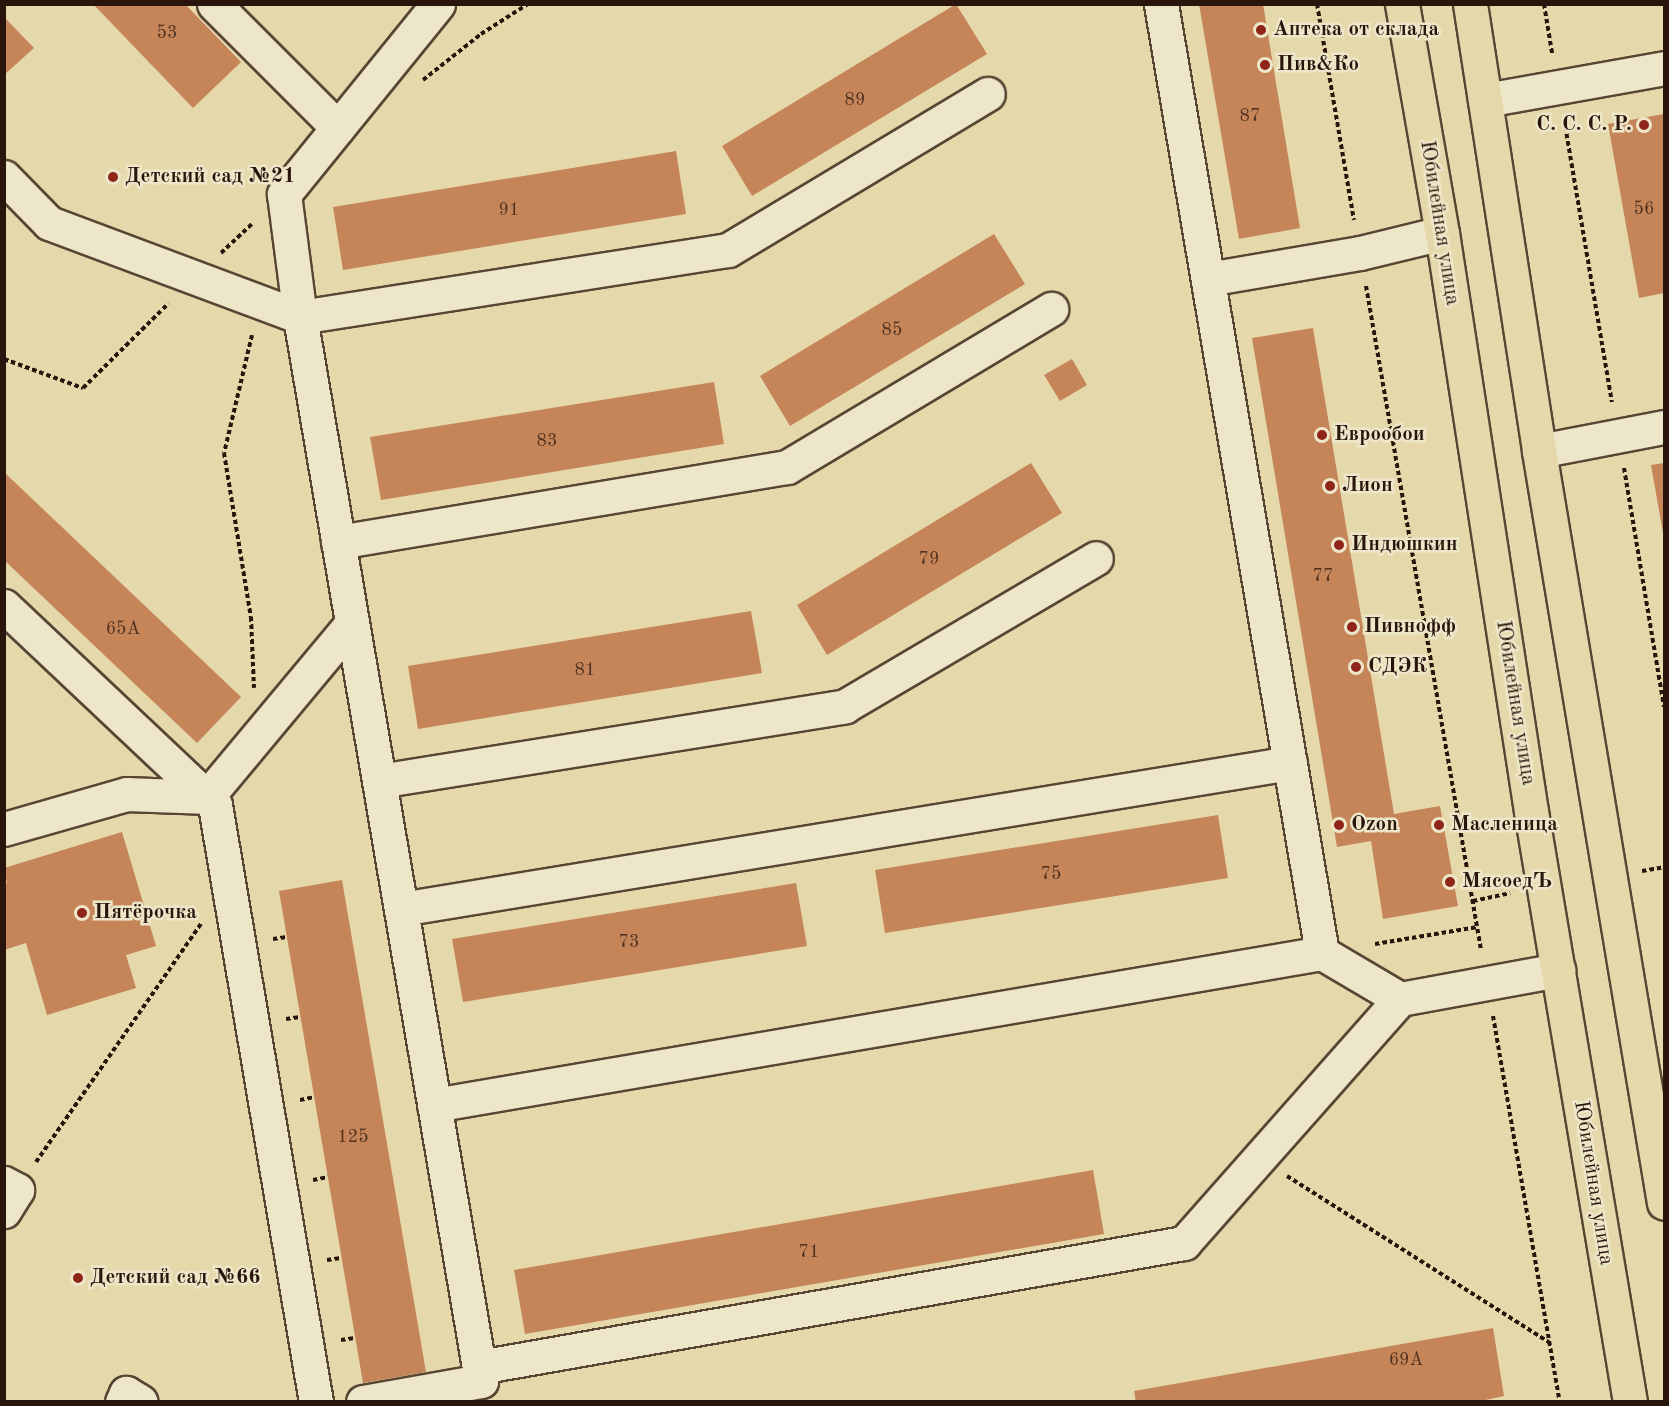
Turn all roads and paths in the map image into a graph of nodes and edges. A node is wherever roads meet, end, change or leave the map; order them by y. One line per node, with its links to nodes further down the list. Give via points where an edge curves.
1 (214, 4): 14 (lane)
2 (438, 4): 14 (lane)
3 (528, 4): 10 (path, via 481,34)
4 (1161, 4): 20 (lane)
5 (1317, 4): 18 (path)
6 (1402, 4): 17 (main road, Юбилейная улица)
7 (1470, 4): 13 (main road)
8 (1544, 4): 11 (path)
9 (1665, 68): 11 (lane)
10 (415, 86)
11 (1558, 87): 13 (lane); 26 (path)
12 (988, 94): 23 (lane, via 728,250)
13 (1485, 100): 27 (main road)
14 (338, 128): 16 (lane)
15 (4, 177): 19 (lane, via 49,223)
16 (284, 194): 19 (path); 23 (lane)
17 (1442, 233): 18 (lane); 42 (main road, Юбилейная улица)
18 (1360, 253): 20 (lane); 40 (path)
19 (196, 276): 21 (lane); 24 (path, via 83,388)
20 (1208, 279): 34 (lane)
21 (259, 301): 23 (lane); 32 (path, via 224,453 251,617)
22 (1051, 309): 28 (lane, via 787,467)
23 (300, 317): 28 (lane)
24 (4, 359)
25 (1665, 427): 26 (lane)
26 (1618, 436): 27 (lane); 33 (path)
27 (1539, 451): 48 (main road)
28 (338, 542): 31 (lane)
29 (1096, 558): 35 (lane, via 845,706)
30 (4, 606): 36 (lane)
31 (352, 623): 35 (lane); 36 (lane)
32 (254, 695)
33 (1665, 707)
34 (1290, 763): 39 (lane); 41 (lane)
35 (379, 781): 39 (lane)
36 (207, 797): 37 (lane, via 127,794); 38 (lane, via 215,805)
37 (4, 829)
38 (228, 884): 47 (path); 53 (lane)
39 (401, 909): 45 (lane)
40 (1478, 927): 41 (path); 43 (path)
41 (1322, 953): 44 (lane); 45 (lane)
42 (1558, 970): 43 (lane); 56 (main road, Юбилейная улица)
43 (1487, 984): 44 (lane); 49 (path)
44 (1400, 999): 46 (lane)
45 (434, 1105): 50 (lane)
46 (1259, 1158): 49 (path); 50 (lane, via 1184,1243)
47 (9, 1195)
48 (1665, 1203)
49 (1550, 1342): 55 (path)
50 (479, 1367): 54 (lane, via 481,1381)
51 (122, 1401): 52 (lane, via 126,1393)
52 (141, 1401)
53 (316, 1401)
54 (363, 1401)
55 (1560, 1401)
56 (1630, 1401)

